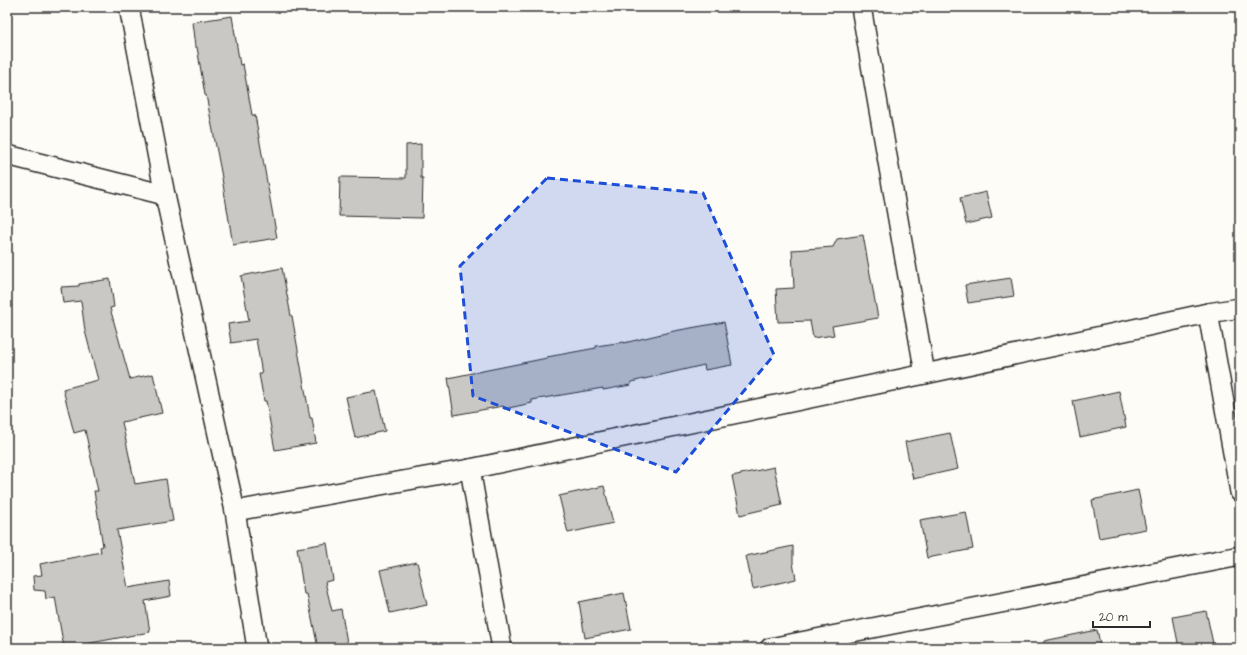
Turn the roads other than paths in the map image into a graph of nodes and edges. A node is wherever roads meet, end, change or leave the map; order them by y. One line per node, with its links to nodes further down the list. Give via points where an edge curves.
1 (129, 7): 4 (street)
2 (862, 7): 7 (street)
3 (7, 155): 4 (street)
4 (166, 195): 10 (street)
5 (1240, 308): 6 (street)
6 (1208, 313): 7 (street); 9 (street)
7 (925, 374): 8 (street)
8 (470, 469): 10 (street); 13 (street)
9 (1240, 492)
10 (234, 512): 12 (street)
11 (1240, 556): 14 (street)
12 (257, 648)
13 (502, 648)
14 (770, 648)

